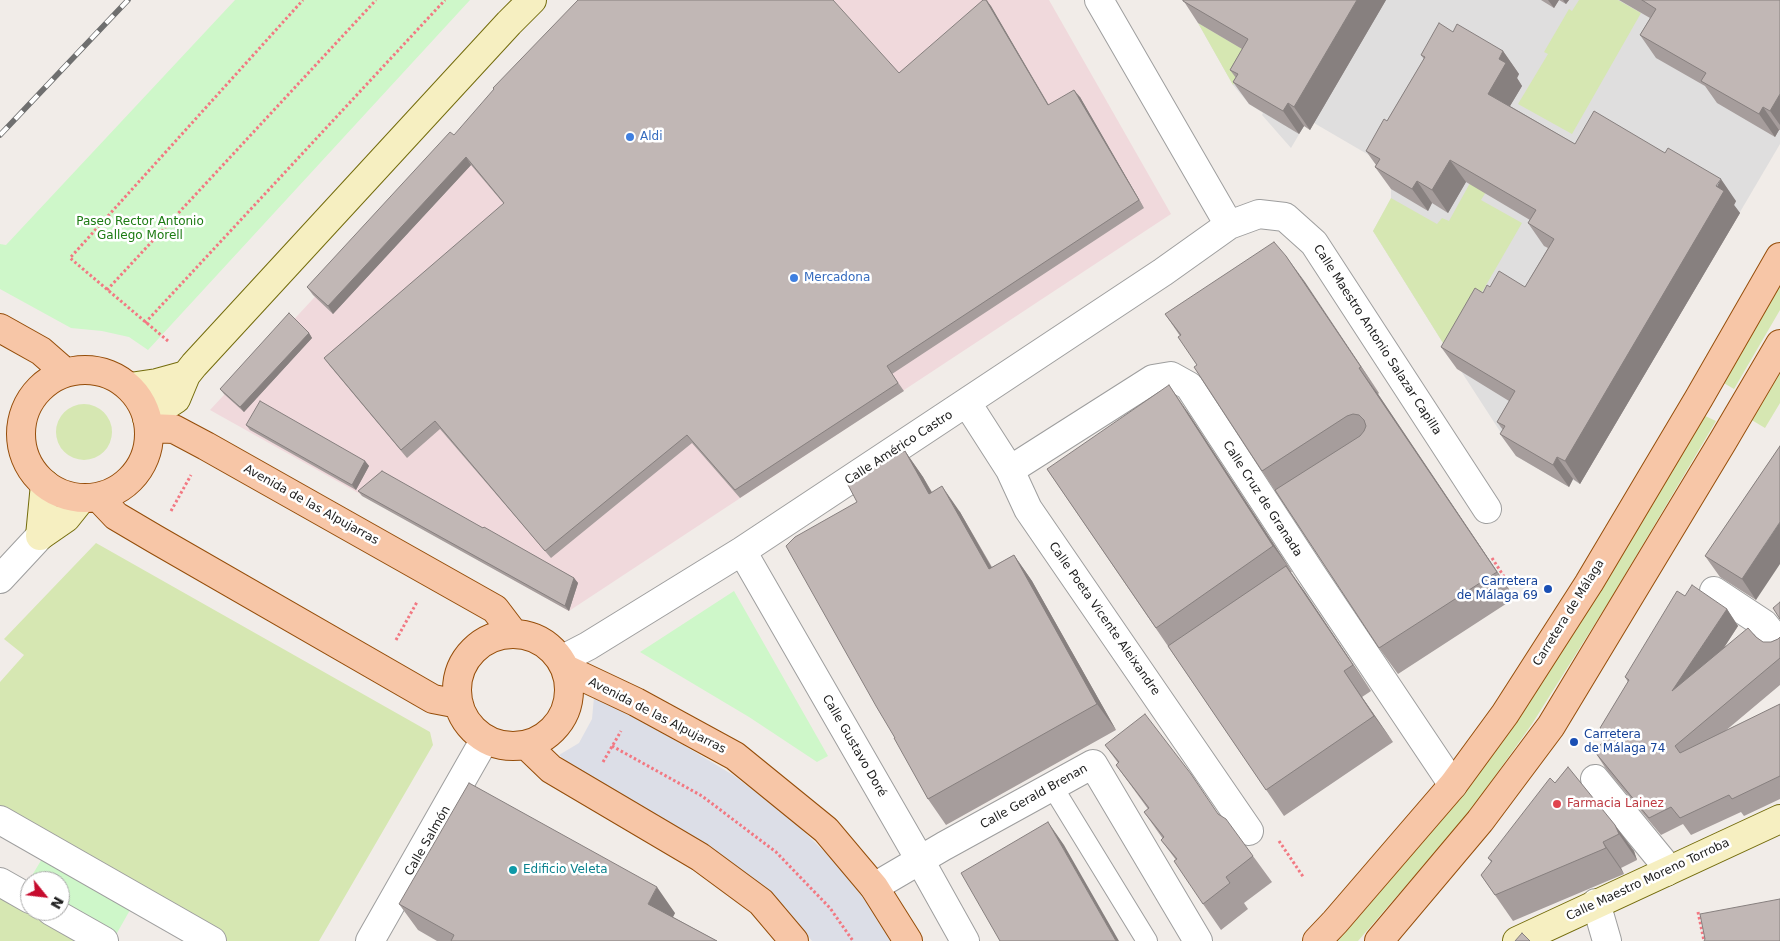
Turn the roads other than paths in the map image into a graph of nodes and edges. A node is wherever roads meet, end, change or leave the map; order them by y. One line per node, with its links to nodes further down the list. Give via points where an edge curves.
1 (532, 0): 8 (main road)
2 (1099, 0): 3 (street)
3 (1229, 225): 10 (street, Calle Américo Castro); 16 (street, Calle Maestro Antonio Salazar Capilla, via 1259,214 1285,217 1314,243)
4 (1780, 256): 28 (main road, Carretera de Málaga, via 1589,583 1505,714)
5 (0, 328): 7 (main road, via 41,351)
6 (1780, 344): 49 (main road, via 1551,726 1480,821)
7 (64, 372): 9 (main road, via 86,369 106,373); 12 (main road, via 47,381 33,395)
8 (186, 375): 9 (main road); 11 (main road, via 176,399)
9 (130, 387): 11 (main road, via 139,398)
10 (967, 403): 13 (street, Calle Poeta Vicente Aleixandre); 18 (street, Calle Américo Castro)
11 (148, 423): 15 (main road, via 148,447 142,464 115,490); 22 (main road, Avenida de las Alpujarras, via 174,429 495,609)
12 (11, 449): 14 (main road)
13 (1010, 470): 28 (street, Calle Cruz de Granada, via 1153,379 1171,376 1188,386 1282,510 1303,579); 32 (street, Calle Poeta Vicente Aleixandre, via 1028,509)
14 (45, 484): 15 (main road, via 62,494); 17 (main road)
15 (90, 497): 17 (main road); 24 (main road, via 116,516 434,699)
16 (1487, 509)
17 (40, 536): 19 (street)
18 (742, 551): 23 (street, Calle Américo Castro, via 588,646); 33 (street, Calle Gustavo Doré)
19 (0, 579)
20 (1714, 591): 21 (street)
21 (1775, 625)
22 (514, 634): 23 (main road, via 533,637 549,646); 24 (main road, via 497,636 469,655 460,670)
23 (564, 665): 26 (main road, via 570,688 567,707 558,725 543,738); 36 (main road, Avenida de las Alpujarras, via 735,756 826,830)
24 (459, 704): 25 (main road, via 464,718)
25 (485, 739): 26 (main road, via 498,745); 40 (street, Calle Salmón)
26 (526, 745): 43 (main road, via 551,769 700,856 761,902)
27 (1594, 779): 34 (street, via 1662,862)
28 (1453, 785): 48 (main road, Carretera de Málaga)
29 (1052, 786): 33 (street, Calle Gerald Brenan); 46 (lane); 47 (street, Calle Gerald Brenan, via 1092,764)
30 (1780, 818): 34 (main road, Calle Maestro Moreno Torroba)
31 (0, 820): 42 (street)
32 (1249, 831)
33 (920, 860): 36 (street, Calle Gerald Brenan); 45 (street, Calle Gustavo Doré)
34 (1666, 872): 38 (main road, Calle Maestro Moreno Torroba)
35 (0, 882): 37 (street)
36 (874, 887): 44 (main road, Avenida de las Alpujarras)
37 (20, 893)
38 (1596, 903): 50 (main road, Calle Maestro Moreno Torroba); 51 (street)
39 (69, 921): 41 (street)
40 (376, 939)
41 (104, 941)
42 (212, 941)
43 (794, 941)
44 (908, 941)
45 (965, 941)
46 (1146, 941)
47 (1198, 941)
48 (1317, 941)
49 (1379, 941)
50 (1517, 941)
51 (1607, 941)

